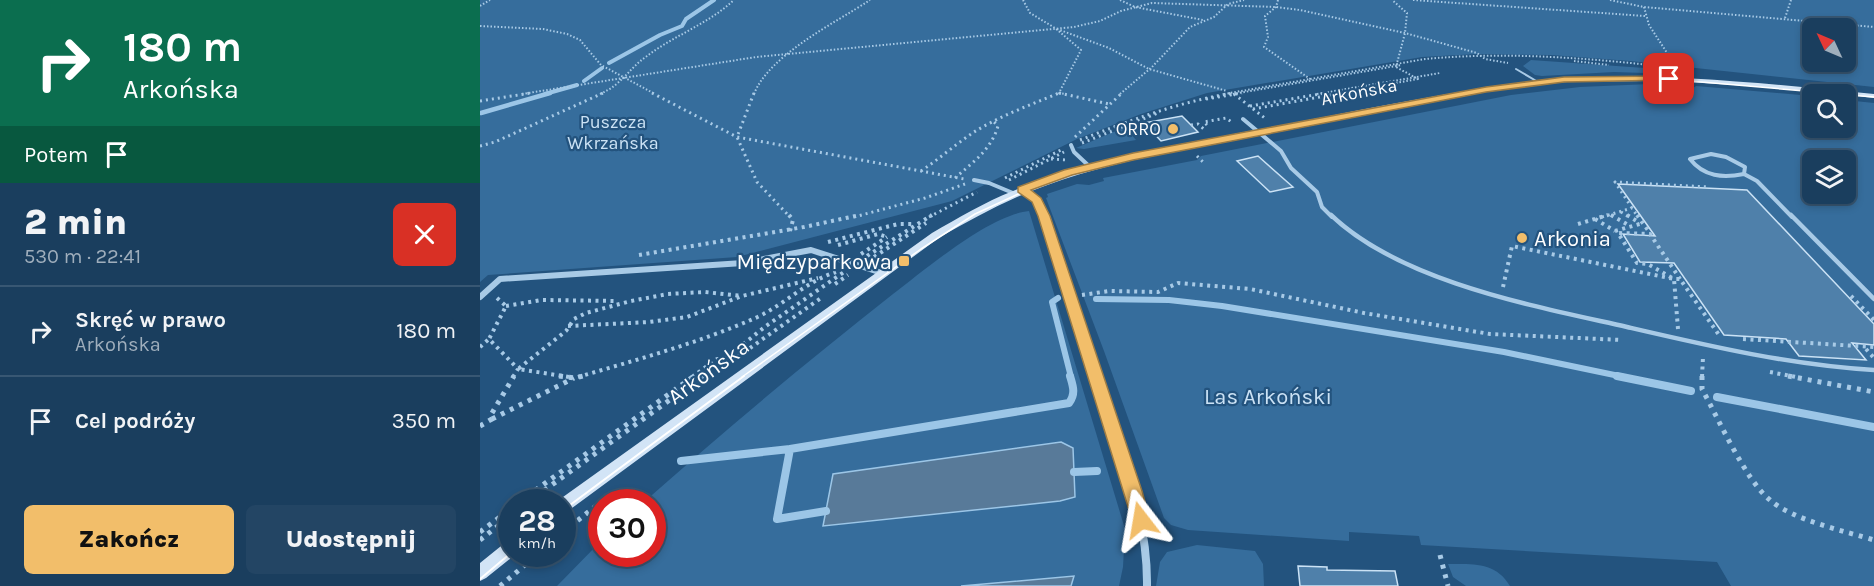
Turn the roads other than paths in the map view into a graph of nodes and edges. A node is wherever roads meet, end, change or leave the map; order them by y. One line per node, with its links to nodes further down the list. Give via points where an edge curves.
1 (1676, 68): 3 (lane)
2 (1516, 69): 4 (lane)
3 (1681, 79): 4 (street, Arkońska); 5 (lane); 6 (street, Arkońska)
4 (1538, 82): 8 (street, Arkońska)
5 (1676, 88)
6 (1874, 96)
7 (1243, 119): 8 (lane)
8 (1259, 132): 10 (street, Arkońska); 17 (lane, via 1317,192 1328,213 1363,241 1444,280 1500,298 1679,339 1795,363)
9 (1071, 145): 10 (lane)
10 (1090, 167): 13 (street, Arkońska)
11 (1744, 174): 11 (lane, via 1744,168 1724,157 1706,154 1690,159 1710,174); 16 (lane, via 1764,186)
12 (974, 180): 13 (lane)
13 (1017, 191): 14 (street, Arkońska, via 948,227); 21 (street, via 1038,201 1133,491 1149,565)
14 (882, 273): 15 (street, via 811,250 744,263 500,279); 18 (street, Arkońska)
15 (481, 296)
16 (1874, 299)
17 (1874, 370)
18 (576, 496)
19 (498, 558): 20 (street)
20 (480, 573)
21 (1147, 586)

